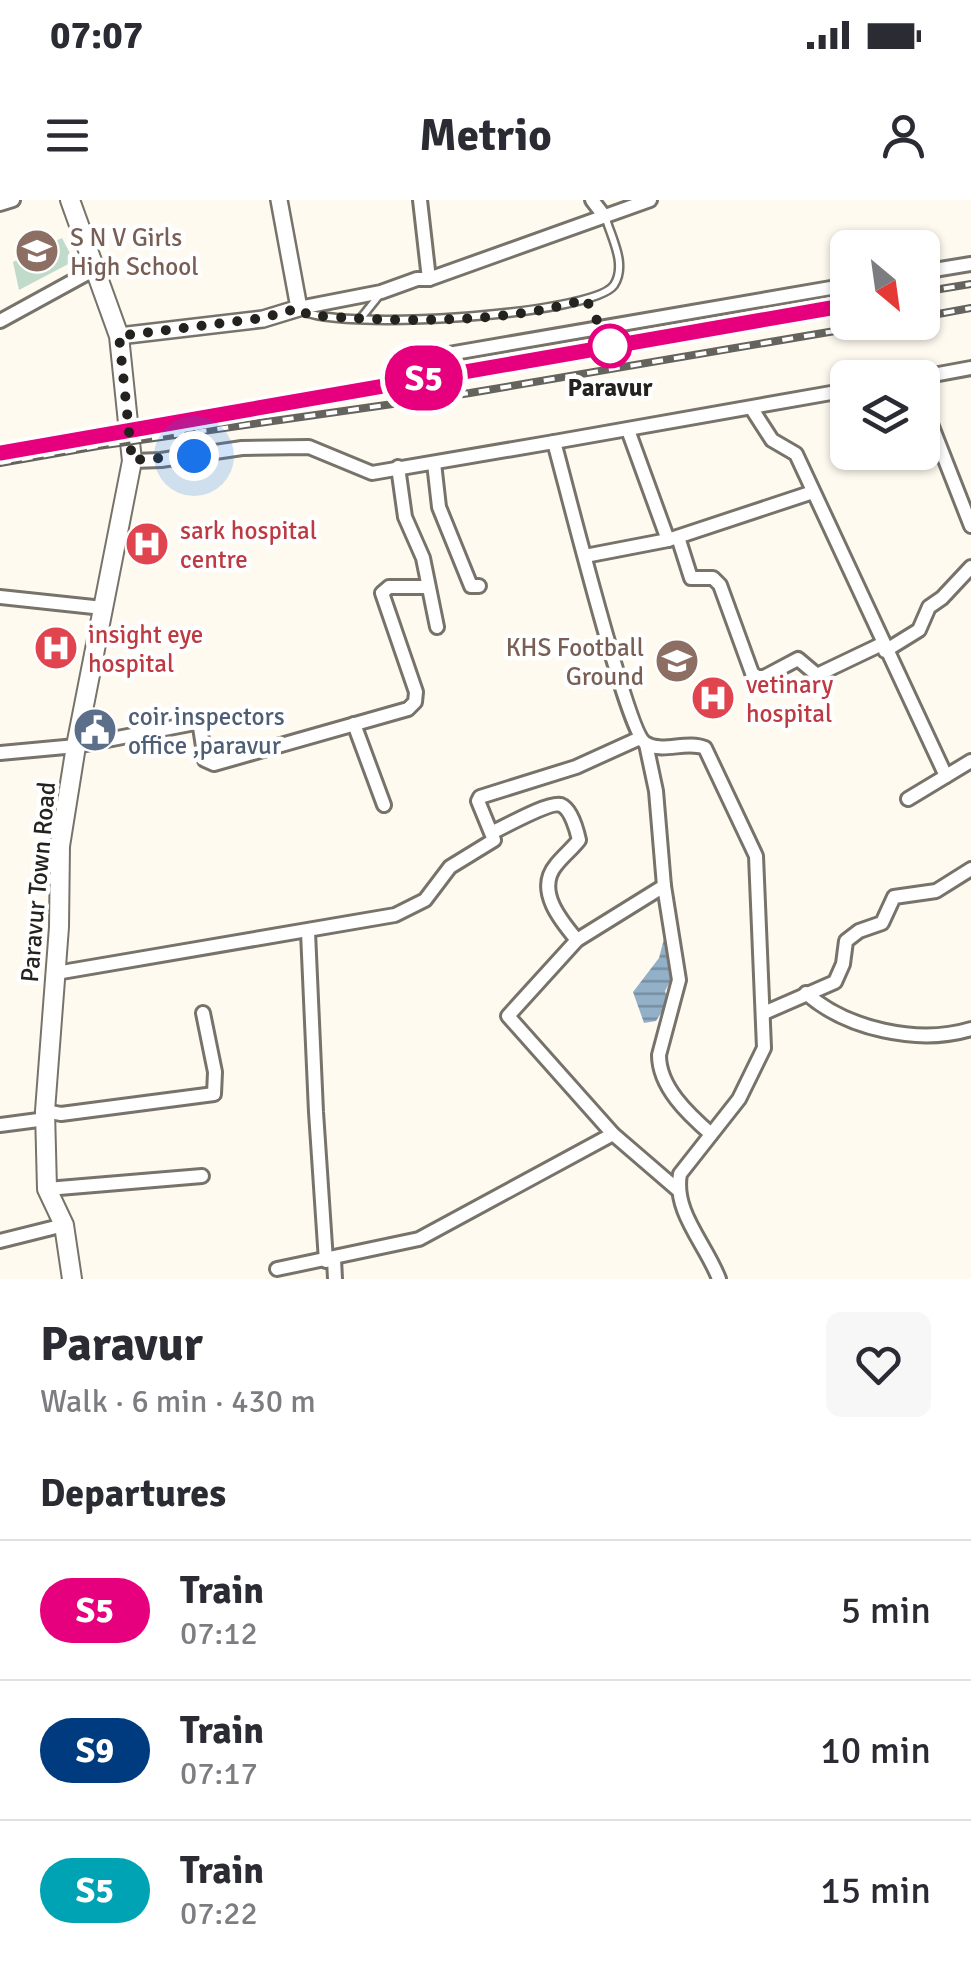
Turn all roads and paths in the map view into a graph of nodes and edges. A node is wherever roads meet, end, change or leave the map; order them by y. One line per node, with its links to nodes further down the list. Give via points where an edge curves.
1 (13, 200): 7 (street)
2 (70, 200): 10 (main road, Paravur Town Road)
3 (279, 200): 15 (street)
4 (420, 200): 12 (street)
5 (592, 200): 8 (street)
6 (650, 200): 8 (street)
7 (0, 204)
8 (605, 217): 12 (street); 16 (lane, via 620,264 609,291 532,311)
9 (971, 264): 11 (street)
10 (95, 269): 17 (street); 18 (main road, Paravur Town Road)
11 (940, 269)
12 (429, 279): 14 (street)
13 (830, 287): 19 (street)
14 (382, 292): 15 (street); 16 (lane)
15 (299, 308): 16 (lane, via 308,315); 18 (street)
16 (360, 318)
17 (0, 322)
18 (119, 336): 27 (main road, Paravur Town Road)
19 (437, 356)
20 (971, 368): 21 (street)
21 (940, 374)
22 (830, 393): 23 (street)
23 (752, 408): 24 (street); 30 (street, via 772,440 796,454)
24 (628, 430): 25 (street); 32 (street)
25 (554, 442): 28 (street); 33 (street)
26 (940, 446): 31 (street)
27 (132, 460): 29 (street, via 309,447 372,473); 38 (main road, Paravur Town Road)
28 (434, 463): 29 (street); 35 (street, via 439,506 471,586)
29 (398, 467): 36 (street, via 404,517)
30 (813, 492): 32 (street); 40 (street)
31 (971, 526)
32 (673, 538): 33 (street); 40 (street, via 691,578 712,578 720,586 757,677 798,659 817,675)
33 (585, 556): 42 (street)
34 (971, 567): 40 (street, via 929,606 919,630)
35 (479, 586)
36 (428, 587): 39 (street); 41 (street, via 382,592 415,702)
37 (0, 597): 38 (street)
38 (103, 608): 43 (main road, Paravur Town Road)
39 (437, 627)
40 (884, 647): 46 (street)
41 (354, 724): 43 (street, via 214,764 205,760 195,723); 48 (street)
42 (643, 741): 49 (street, via 480,797); 51 (street, via 656,791); 57 (street, via 705,748 756,856)
43 (76, 746): 44 (street); 54 (main road, Paravur Town Road, via 60,846)
44 (0, 753)
45 (971, 762): 46 (street)
46 (946, 776): 47 (street)
47 (908, 798)
48 (384, 805)
49 (493, 832): 52 (street, via 494,840 450,866 425,900 406,911); 53 (street, via 549,806 566,808 579,840 554,867 549,883 553,907)
50 (971, 870): 55 (street, via 936,891 894,897 882,923 846,942 835,982)
51 (664, 886): 53 (street); 62 (street, via 678,980 659,1067 684,1110)
52 (308, 932): 54 (street); 68 (street)
53 (577, 940): 61 (street, via 508,1016)
54 (56, 973): 59 (main road, Paravur Town Road)
55 (806, 993): 57 (street); 58 (street, via 824,1009 871,1028 922,1037)
56 (203, 1013): 59 (street, via 214,1094)
57 (764, 1013): 62 (street, via 757,1067)
58 (971, 1028)
59 (46, 1115): 60 (street); 64 (main road, Paravur Town Road)
60 (0, 1126)
61 (613, 1134): 65 (street); 68 (street, via 420,1238)
62 (711, 1134): 65 (street, via 680,1174)
63 (202, 1176): 64 (street)
64 (47, 1189): 66 (main road, Paravur Town Road)
65 (678, 1190): 72 (street)
66 (64, 1226): 67 (street); 70 (main road, Paravur Town Road)
67 (0, 1241)
68 (330, 1260): 69 (street); 71 (street)
69 (277, 1269)
70 (72, 1279)
71 (335, 1279)
72 (718, 1279)

